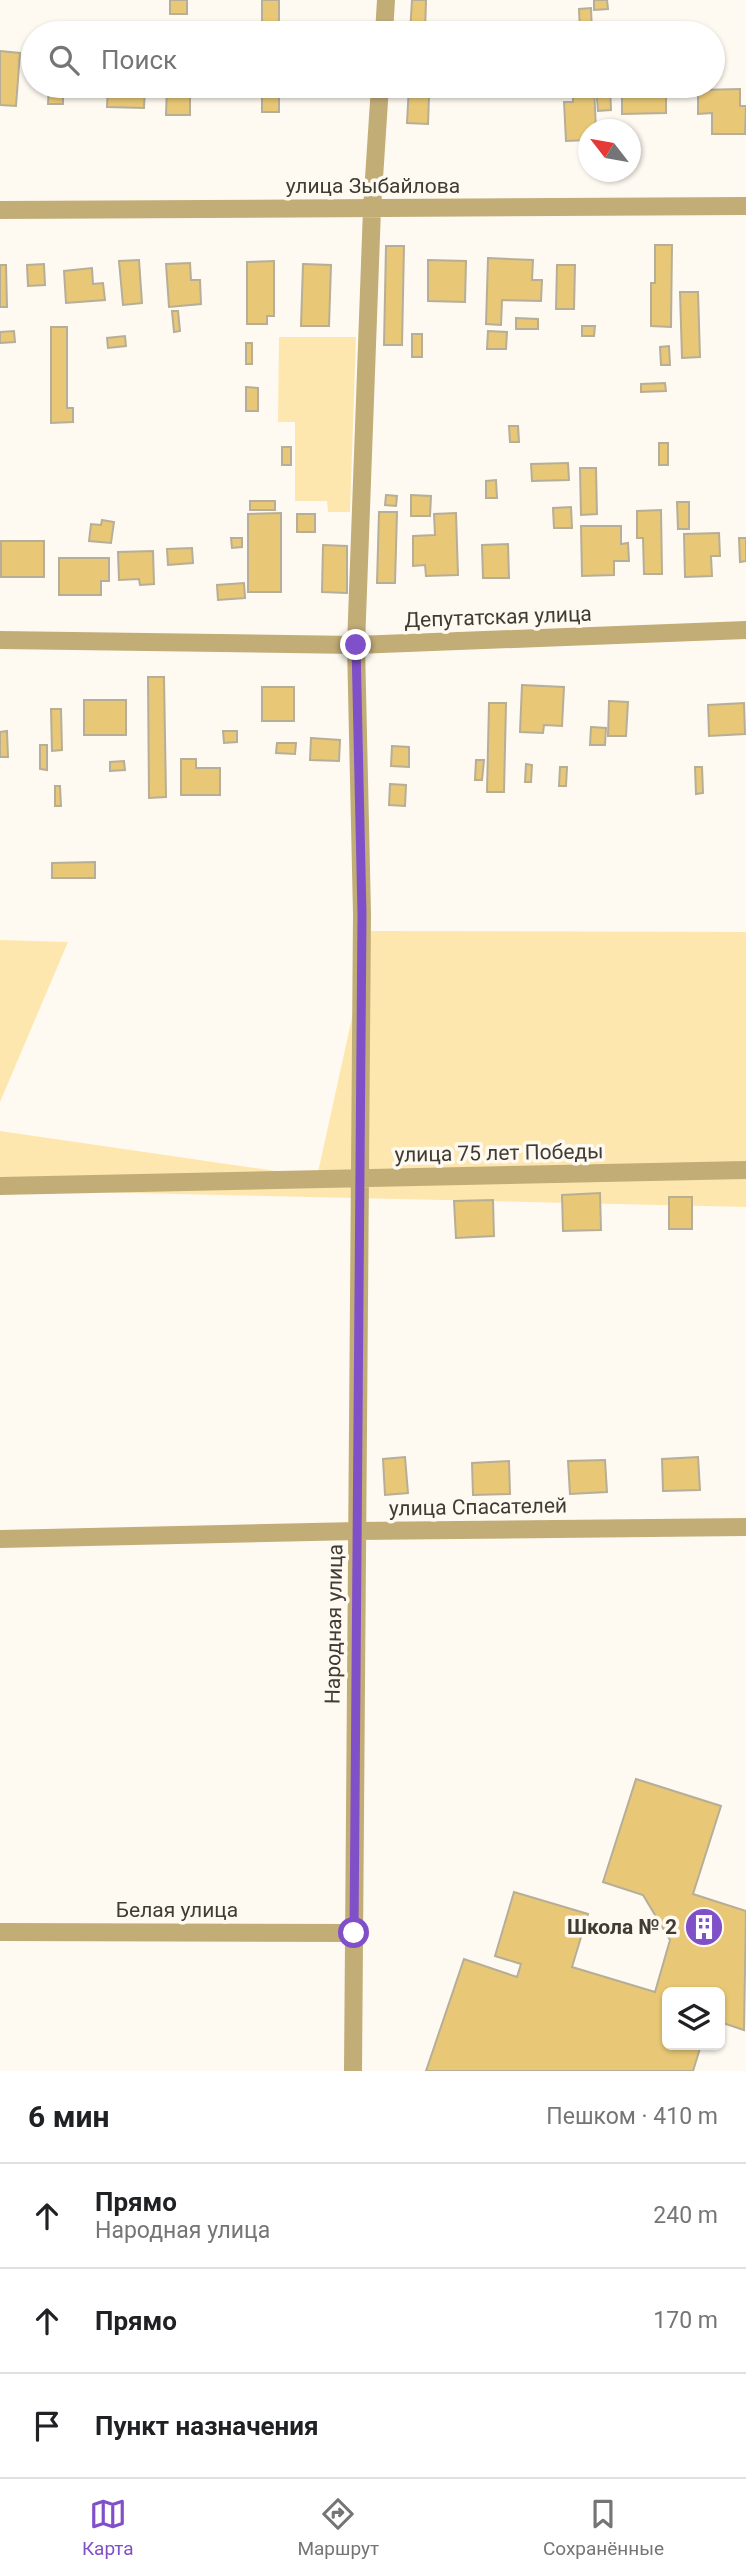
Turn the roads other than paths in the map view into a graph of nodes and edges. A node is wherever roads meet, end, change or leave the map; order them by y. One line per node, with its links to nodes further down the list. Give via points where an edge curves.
1 (386, 0): 2 (street)
2 (385, 21)
3 (379, 98): 5 (street, Народная улица)
4 (746, 206): 5 (street, улица Зыбайлова)
5 (372, 209): 6 (street, улица Зыбайлова); 9 (street, Народная улица)
6 (0, 210)
7 (746, 630): 9 (street, Депутатская улица)
8 (0, 640): 9 (street, Депутатская улица)
9 (356, 645): 11 (street, Народная улица, via 362,914)
10 (746, 1171): 11 (street, улица 75 лет Победы)
11 (360, 1178): 12 (street, улица 75 лет Победы); 14 (street, Народная улица)
12 (0, 1186)
13 (746, 1527): 14 (street, улица Спасателей)
14 (357, 1531): 15 (street, улица Спасателей); 17 (street, Народная улица)
15 (0, 1539)
16 (0, 1932): 17 (street, Белая улица)
17 (354, 1933): 18 (street, Народная улица)
18 (352, 2071)

